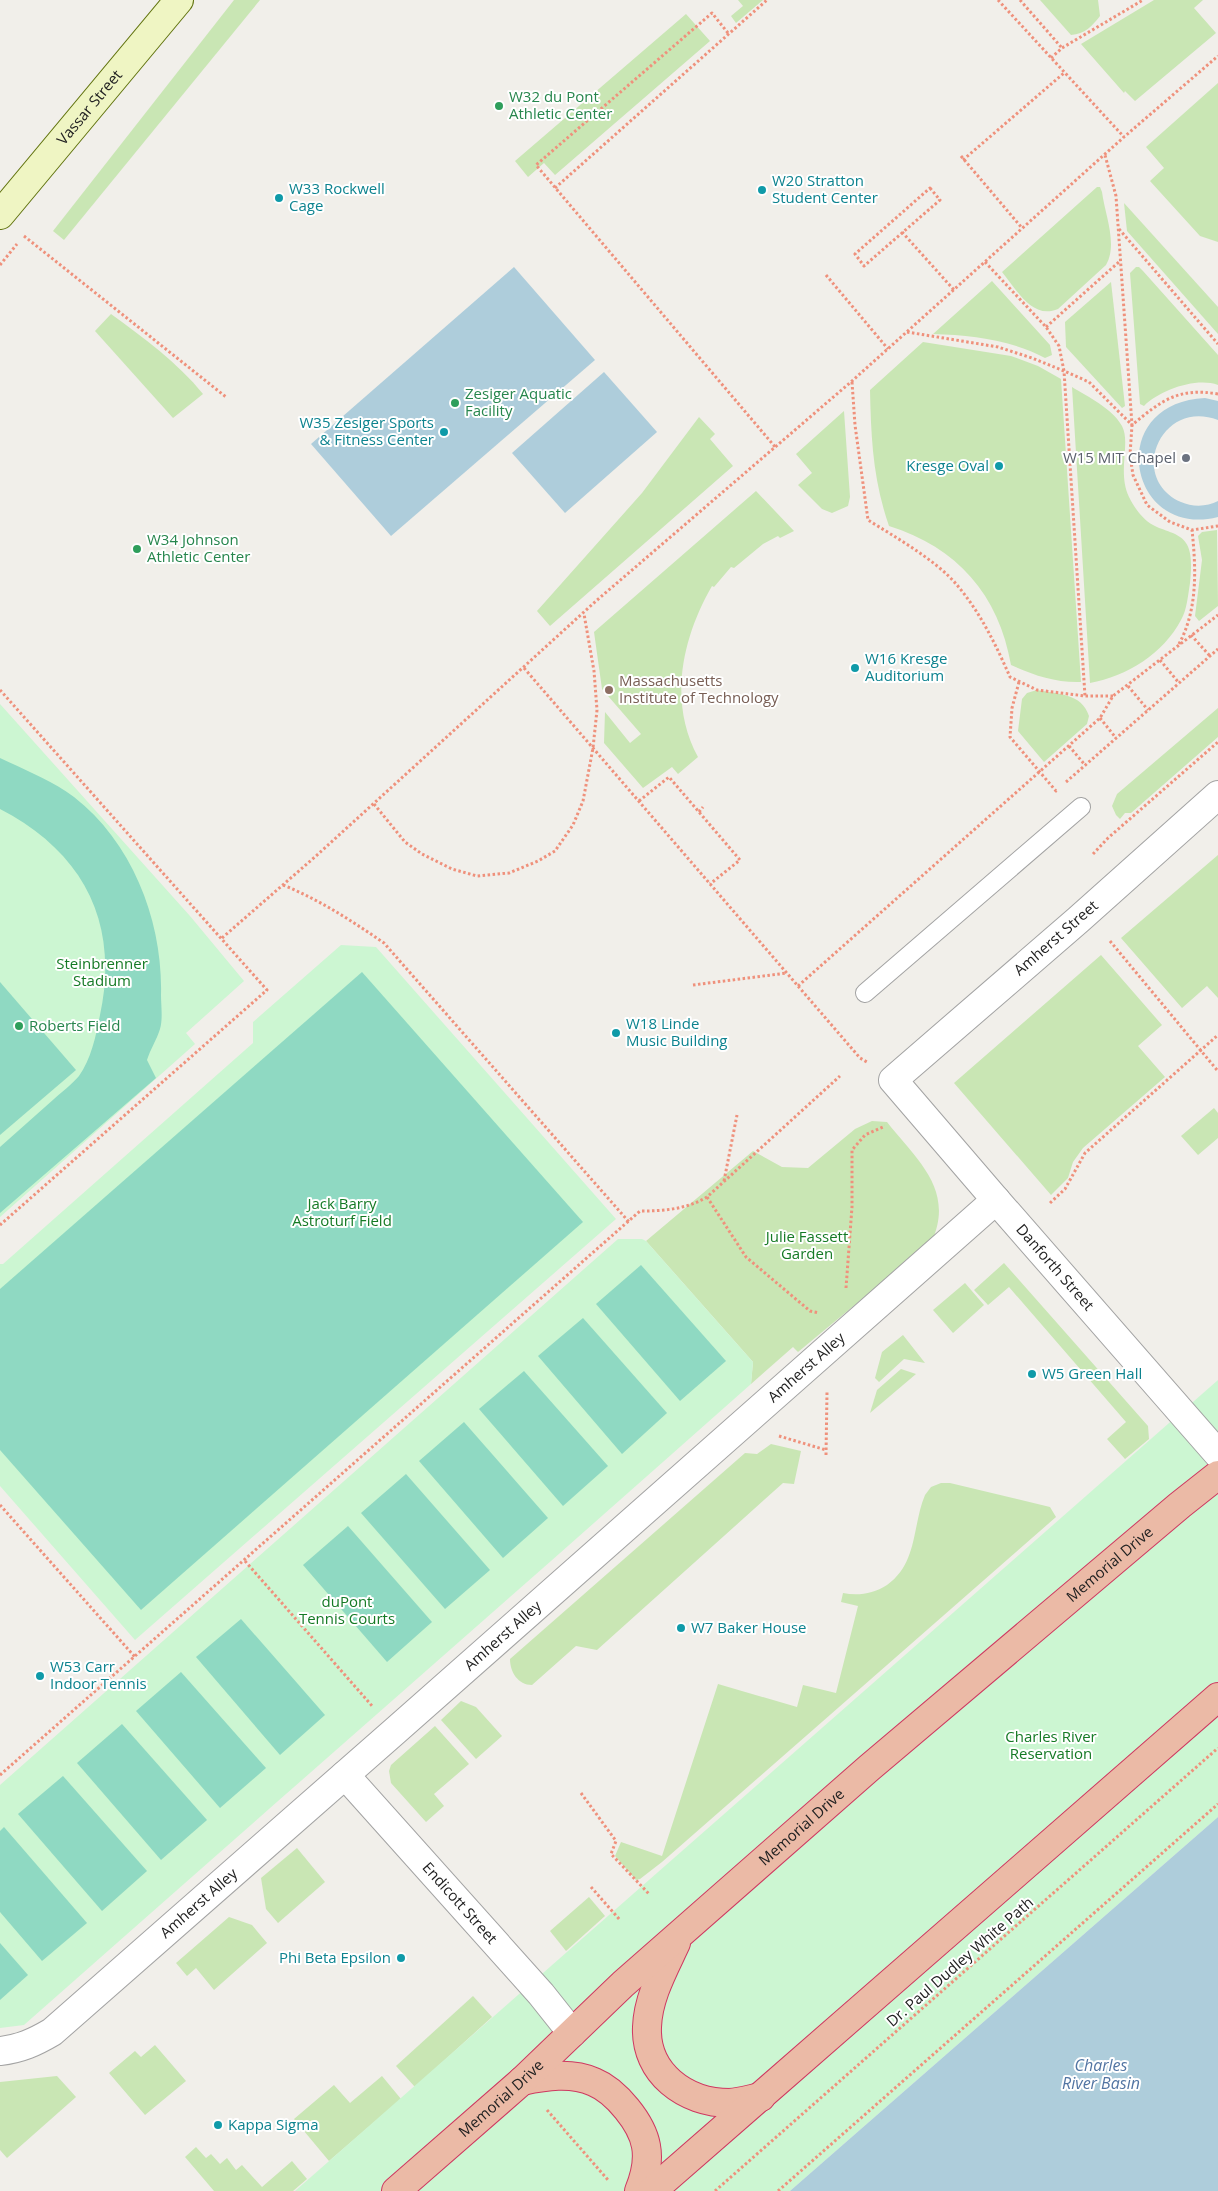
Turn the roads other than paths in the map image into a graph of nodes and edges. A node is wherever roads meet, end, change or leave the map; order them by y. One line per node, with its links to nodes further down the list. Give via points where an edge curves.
1 (179, 0): 2 (main road, Vassar Street)
2 (9, 223)
3 (1218, 795): 6 (street, Amherst Street)
4 (1080, 807): 5 (lane)
5 (865, 993)
6 (893, 1080): 7 (street, Danforth Street)
7 (996, 1200): 8 (street, Danforth Street); 11 (street, Amherst Alley)
8 (1218, 1454)
9 (1218, 1475): 12 (highway, Memorial Drive, via 869,1768)
10 (1218, 1697): 16 (highway)
11 (345, 1776): 13 (street, Endicott Street, via 541,1994); 14 (street, Amherst Alley, via 52,2032 16,2049)
12 (681, 1933): 13 (highway, Memorial Drive); 16 (highway, via 651,2003 648,2048 656,2067 670,2083 700,2098 731,2103)
13 (572, 2033): 15 (highway, Memorial Drive)
14 (0, 2051)
15 (522, 2080): 17 (highway, Memorial Drive); 18 (highway, via 558,2076 580,2078 606,2088 623,2103 646,2145 647,2171)
16 (761, 2097): 19 (highway)
17 (396, 2191)
18 (639, 2191)
19 (652, 2191)

